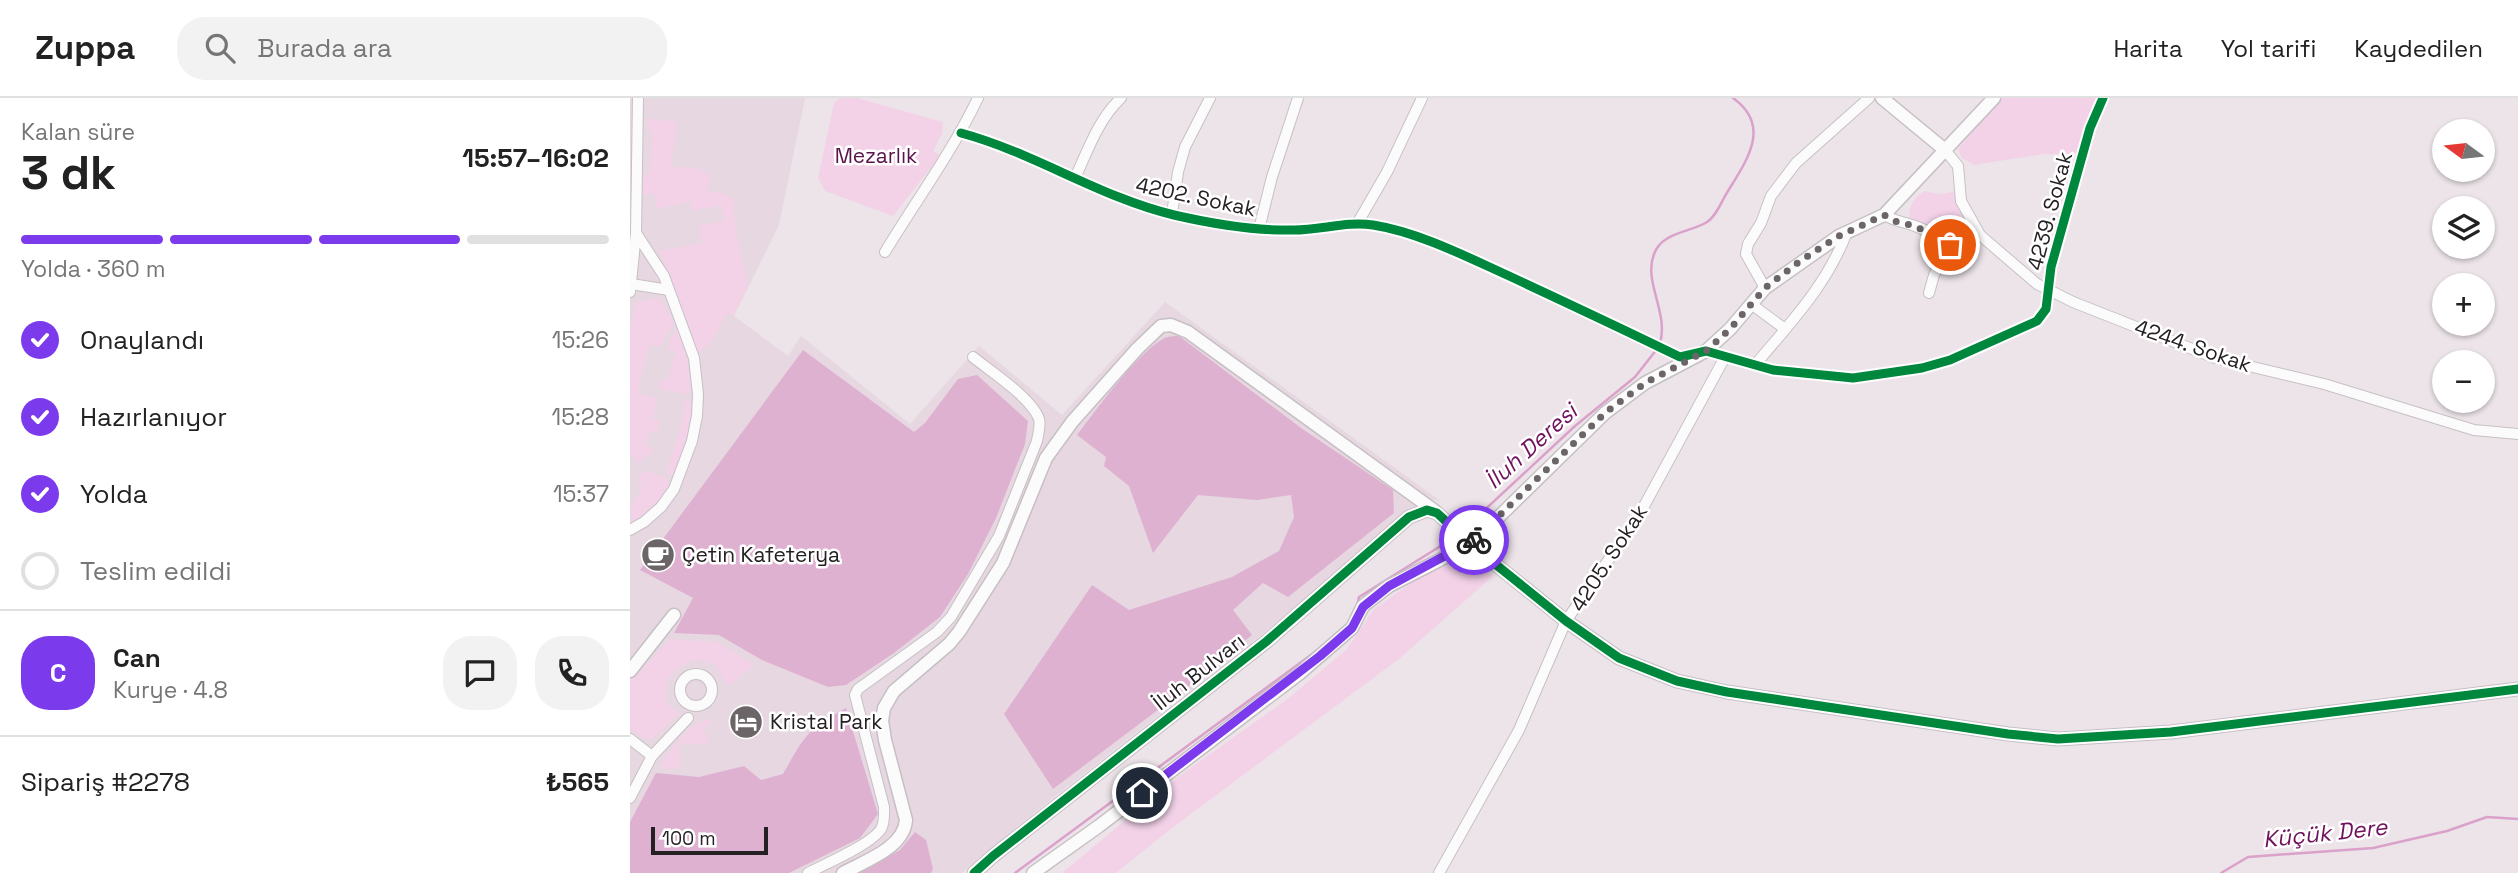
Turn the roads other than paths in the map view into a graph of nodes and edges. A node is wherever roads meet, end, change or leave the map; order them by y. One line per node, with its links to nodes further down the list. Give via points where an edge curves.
1 (638, 98): 19 (street)
2 (978, 98): 11 (street)
3 (1121, 98): 13 (street, via 1097,128)
4 (1209, 98): 14 (street, via 1185,147)
5 (1298, 98): 17 (street)
6 (1422, 98): 16 (street)
7 (1868, 98): 24 (street, via 1796,163 1771,196 1746,254)
8 (1882, 98): 12 (street)
9 (1994, 98): 12 (street)
10 (2103, 98): 25 (street, 4239. Sokak, via 2090,128)
11 (961, 132): 13 (street, 4202. Sokak); 22 (street)
12 (1945, 150): 15 (street); 20 (street, 4244. Sokak, via 1958,166 1961,201)
13 (1075, 178): 14 (street, 4202. Sokak)
14 (1172, 214): 17 (street, 4202. Sokak)
15 (1884, 215): 18 (street); 21 (street)
16 (1357, 224): 17 (street, 4202. Sokak); 30 (street, 4202. Sokak, via 1402,232 1465,256)
17 (1259, 229)
18 (1847, 232): 24 (street); 29 (street, via 1832,267)
19 (636, 233): 23 (street); 26 (street)
20 (1980, 234): 21 (street); 25 (street, 4244. Sokak)
21 (1950, 245): 27 (street)
22 (885, 253)
23 (631, 288): 26 (street)
24 (1765, 288): 28 (street)
25 (2048, 289): 34 (street, 4239. Sokak, via 2046,309 2037,321 1922,368 1853,378); 35 (street, 4244. Sokak, via 2215,358 2324,384 2474,430)
26 (669, 290): 37 (street, via 694,358 698,416 674,489 661,507)
27 (1929, 293)
28 (1751, 304): 29 (street); 31 (street)
29 (1785, 329): 34 (street)
30 (1659, 346): 31 (street, 4239. Sokak, via 1680,357)
31 (1706, 351): 32 (street, 4239. Sokak); 38 (street, via 1645,383 1605,413)
32 (1725, 356): 34 (street, 4239. Sokak); 40 (street, 4205. Sokak, via 1637,519)
33 (973, 357): 49 (street, via 1036,413 1037,441 999,536 951,617 855,695 884,807 881,829)
34 (1755, 365)
35 (2518, 434)
36 (1441, 516): 38 (street); 50 (street, via 1188,332 1161,326 1108,380 1046,458 1003,563 959,632 887,701 883,731 906,828 896,843); 51 (street, İluh Bulvarı, via 1427,510 1409,517 1267,641)
37 (630, 530)
38 (1469, 542): 40 (street); 52 (street, via 1389,586 1363,607 1352,628 1300,673)
39 (674, 615): 41 (street)
40 (1566, 621): 42 (street, via 1619,658 1676,681 1831,709 2058,739 2171,732); 53 (street, 4205. Sokak, via 1519,730)
41 (630, 671)
42 (2518, 689)
43 (685, 701): 44 (street, via 694,706); 44 (street, via 681,682 698,674 711,683); 45 (street)
44 (705, 703): 45 (street)
45 (688, 718): 47 (street)
46 (630, 739): 47 (street)
47 (652, 756): 48 (street)
48 (630, 798)
49 (808, 873)
50 (843, 873)
51 (974, 873)
52 (1033, 873)
53 (1439, 873)

